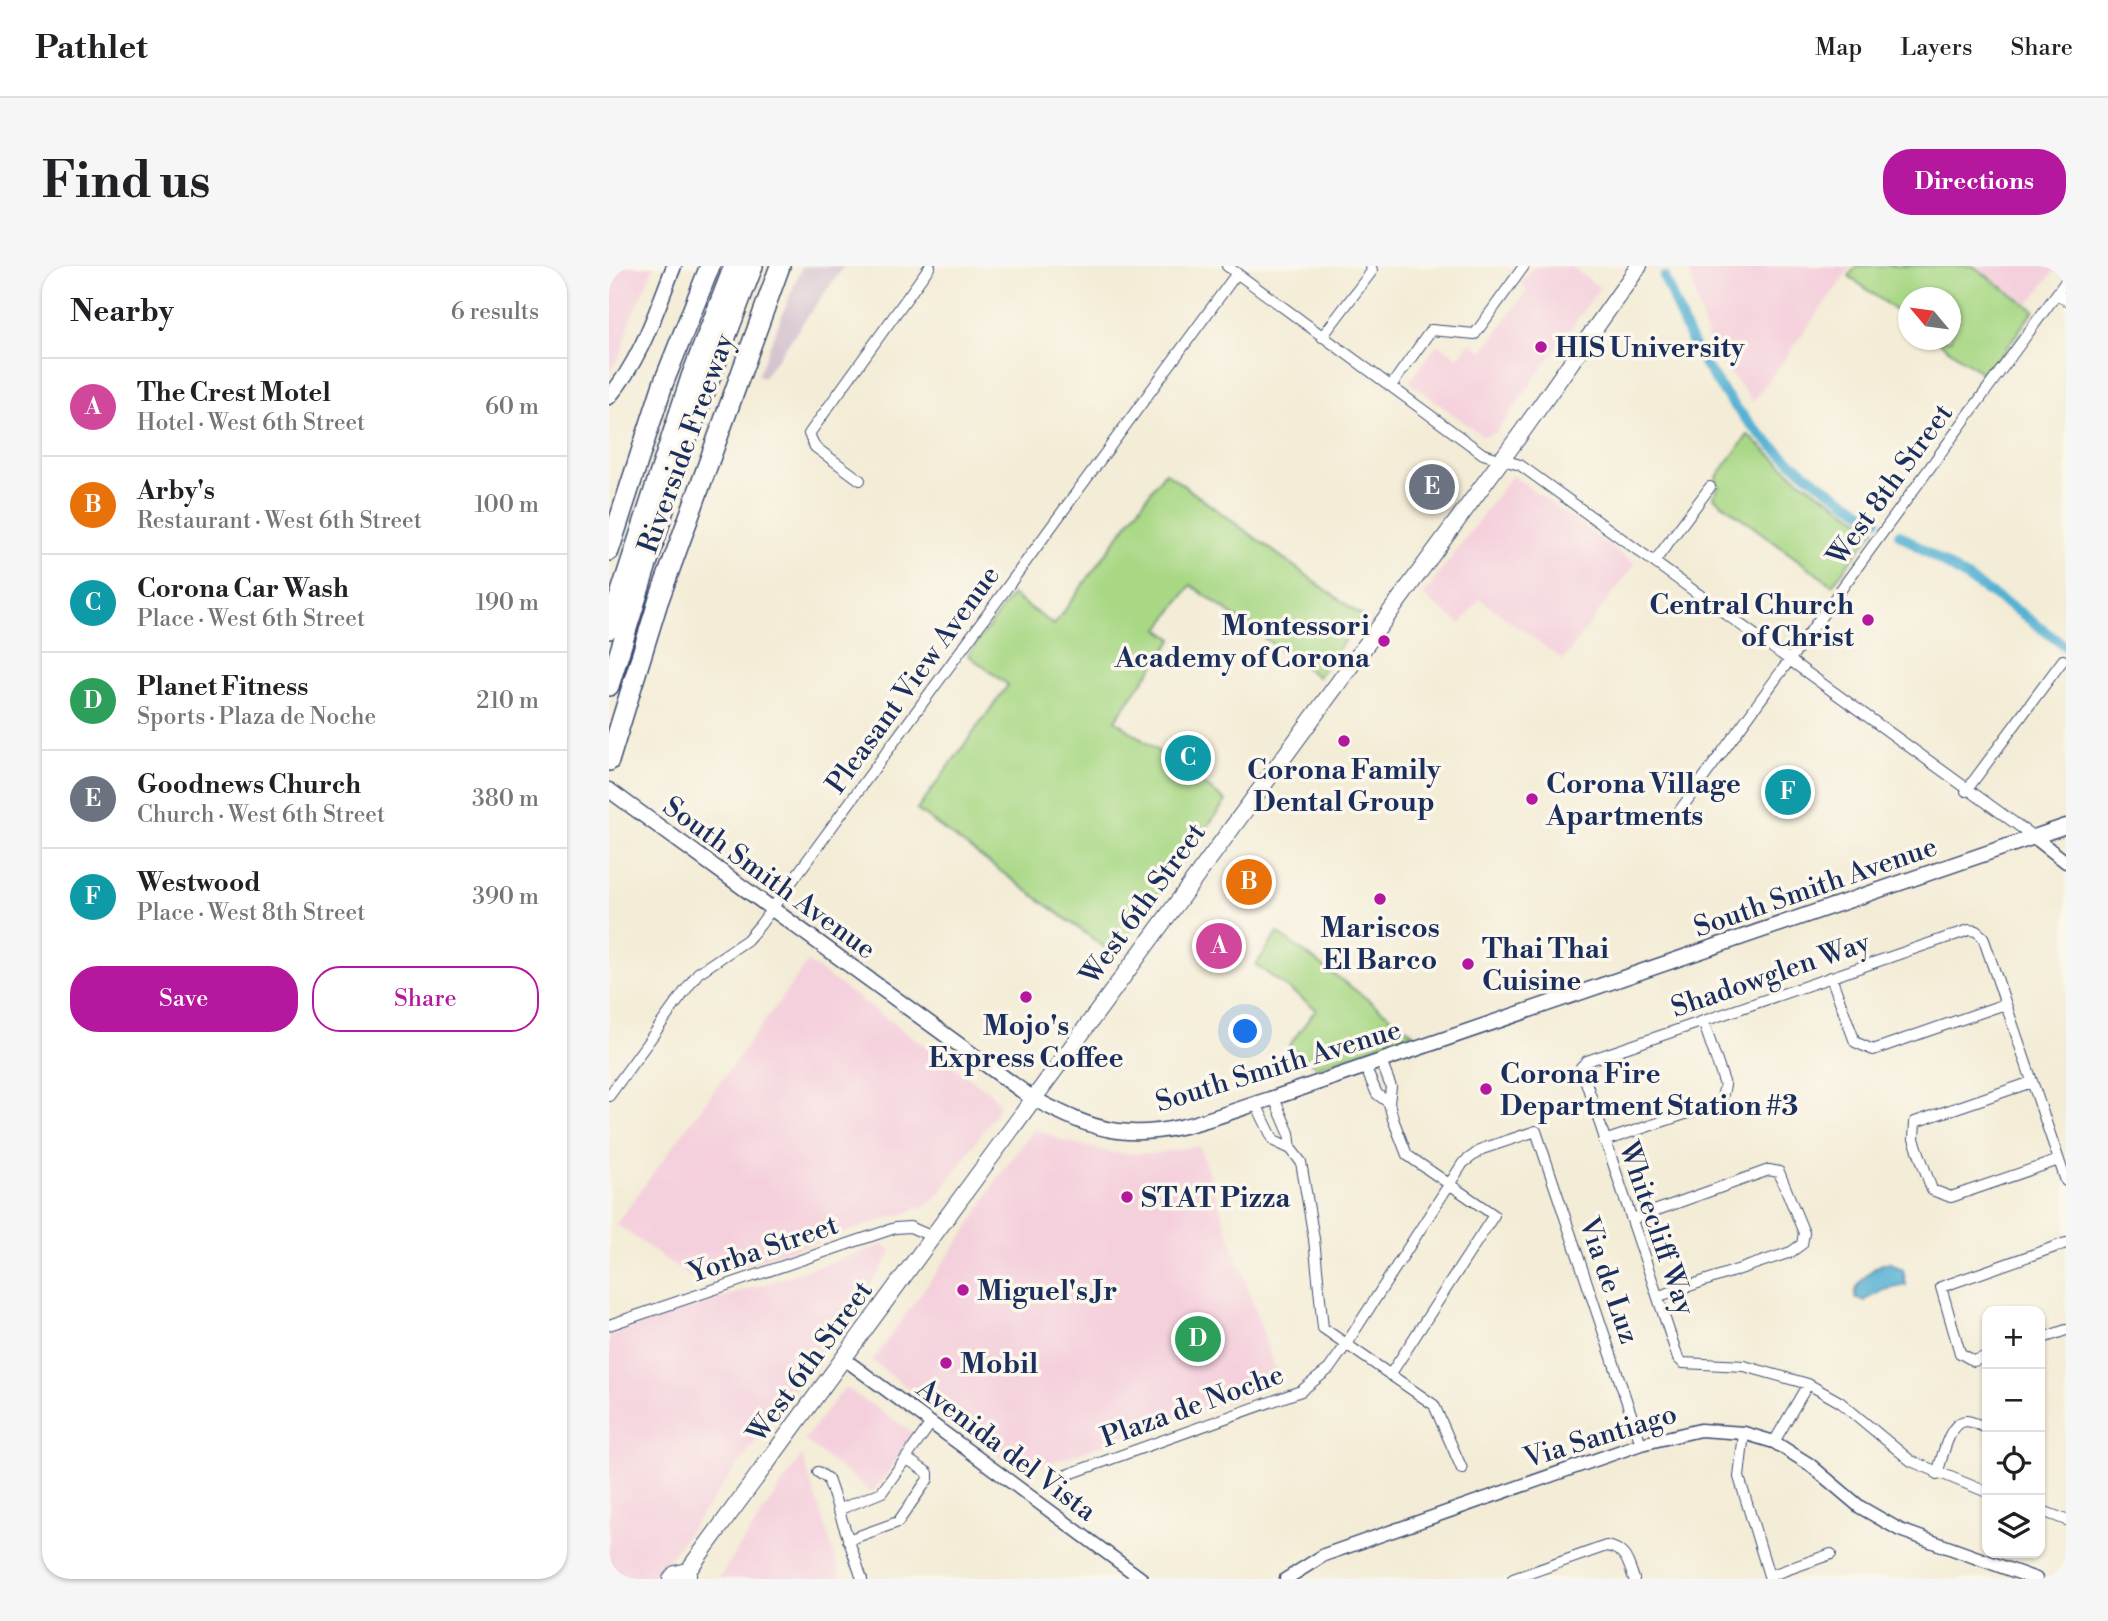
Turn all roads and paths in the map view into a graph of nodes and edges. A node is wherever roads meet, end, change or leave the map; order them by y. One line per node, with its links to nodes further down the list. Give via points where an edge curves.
1 (674, 266): 17 (main road, via 642,345)
2 (710, 266): 21 (highway, Riverside Freeway, via 663,384)
3 (734, 266): 23 (highway, via 691,377)
4 (753, 266): 26 (highway, via 682,452)
5 (780, 266): 27 (highway, Riverside Freeway, via 658,602)
6 (930, 266): 19 (street, via 810,431 815,447)
7 (1227, 266): 11 (street)
8 (1371, 266): 15 (street, via 1372,271)
9 (1524, 266): 16 (street, via 1475,334 1431,330)
10 (1639, 266): 18 (main road, West 6th Street)
11 (1237, 273): 15 (street); 34 (street, Pleasant View Avenue)
12 (2066, 281): 13 (street, West 8th Street)
13 (2057, 294): 14 (street); 25 (street, West 8th Street)
14 (2066, 300)
15 (1322, 337): 16 (street)
16 (1391, 386): 18 (street, via 1483,454)
17 (609, 397)
18 (1501, 459): 22 (street, via 1520,465); 43 (main road, West 6th Street)
19 (860, 480)
20 (1710, 487): 22 (street)
21 (609, 551)
22 (1654, 562): 25 (street)
23 (609, 629)
24 (2063, 660): 29 (street)
25 (1788, 661): 29 (street); 30 (street, West 8th Street)
26 (609, 686)
27 (609, 761)
28 (609, 790): 34 (main road, South Smith Avenue)
29 (1966, 790): 32 (street)
30 (1675, 817)
31 (2066, 826): 32 (main road, South Smith Avenue)
32 (2034, 837): 33 (street); 38 (main road, South Smith Avenue)
33 (2066, 862)
34 (772, 909): 42 (street, Pleasant View Avenue, via 747,940 698,973); 43 (main road, South Smith Avenue)
35 (1831, 977): 36 (street, via 1855,1042 1873,1049); 36 (street, Shadowglen Way, via 1976,931 1983,937); 37 (street, Shadowglen Way)
36 (2005, 1004): 41 (street)
37 (1703, 1021): 40 (street, Shadowglen Way); 48 (street, via 1725,1085 1721,1102)
38 (1381, 1061): 39 (main road, South Smith Avenue); 45 (street, via 1391,1087)
39 (1365, 1067): 44 (main road, South Smith Avenue); 45 (street, via 1377,1094)
40 (1581, 1067): 48 (street, Whitecliff Way)
41 (2032, 1082): 50 (street); 50 (street, via 1915,1122 1914,1139 1932,1190 1951,1197)
42 (609, 1096)
43 (1032, 1098): 46 (main road, South Smith Avenue, via 1079,1120 1118,1131 1175,1128); 54 (main road, West 6th Street)
44 (1274, 1098): 46 (main road, South Smith Avenue); 49 (street)
45 (1389, 1103): 52 (street, via 1407,1155)
46 (1256, 1104): 49 (street, via 1273,1141)
47 (1535, 1131): 52 (street, Plaza de Noche, via 1482,1149 1463,1163); 69 (street, Via de Luz)
48 (1604, 1141): 53 (street, Whitecliff Way)
49 (1291, 1149): 60 (street, via 1301,1162 1322,1328)
50 (2059, 1160): 51 (street)
51 (2066, 1181)
52 (1450, 1184): 60 (street, Plaza de Noche); 63 (street, via 1494,1216)
53 (1632, 1219): 56 (street, Whitecliff Way); 56 (street, via 1769,1170 1779,1172 1804,1233 1802,1244 1791,1252)
54 (933, 1237): 57 (street, Yorba Street, via 911,1227 895,1228); 61 (main road, West 6th Street)
55 (2066, 1243): 62 (street, via 1941,1287 1960,1353 1974,1361)
56 (1659, 1296): 64 (street, Whitecliff Way, via 1682,1363 1744,1366)
57 (609, 1325)
58 (2066, 1330): 59 (street)
59 (2045, 1337)
60 (1345, 1346): 63 (street); 74 (street, Plaza de Noche, via 1329,1369 1301,1391)
61 (843, 1358): 65 (street, Avenida del Vista); 81 (main road, West 6th Street)
62 (1982, 1358)
63 (1389, 1375): 71 (street, via 1434,1405)
64 (1808, 1384): 68 (street); 73 (street, via 1839,1402 1911,1461)
65 (931, 1423): 70 (street); 86 (street, Avenida del Vista)
66 (1982, 1426): 73 (street, via 1967,1421 1953,1429)
67 (1744, 1433): 68 (street, Via Santiago); 69 (street, Via Santiago, via 1700,1430); 82 (street, via 1739,1477)
68 (1774, 1442): 89 (street, Via Santiago, via 1809,1464 1860,1507 1900,1530)
69 (1641, 1444): 83 (street, Via Santiago, via 1324,1555)
70 (906, 1458): 76 (street, via 882,1492); 79 (street, via 928,1473 928,1479 898,1522)
71 (1462, 1469)
72 (818, 1472): 76 (street, via 828,1479)
73 (1937, 1474): 75 (street)
74 (1055, 1479)
75 (1982, 1490)
76 (838, 1510): 79 (street)
77 (2045, 1512): 78 (street)
78 (2066, 1520)
79 (848, 1540): 85 (street)
80 (1831, 1553): 82 (street)
81 (691, 1576): 84 (main road, West 6th Street, via 675,1574)
82 (1770, 1577)
83 (1289, 1578)
84 (671, 1579)
85 (862, 1579)
86 (1142, 1579)
87 (1513, 1579): 88 (street, via 1606,1546 1627,1556)
88 (1634, 1579)
89 (2036, 1579)

